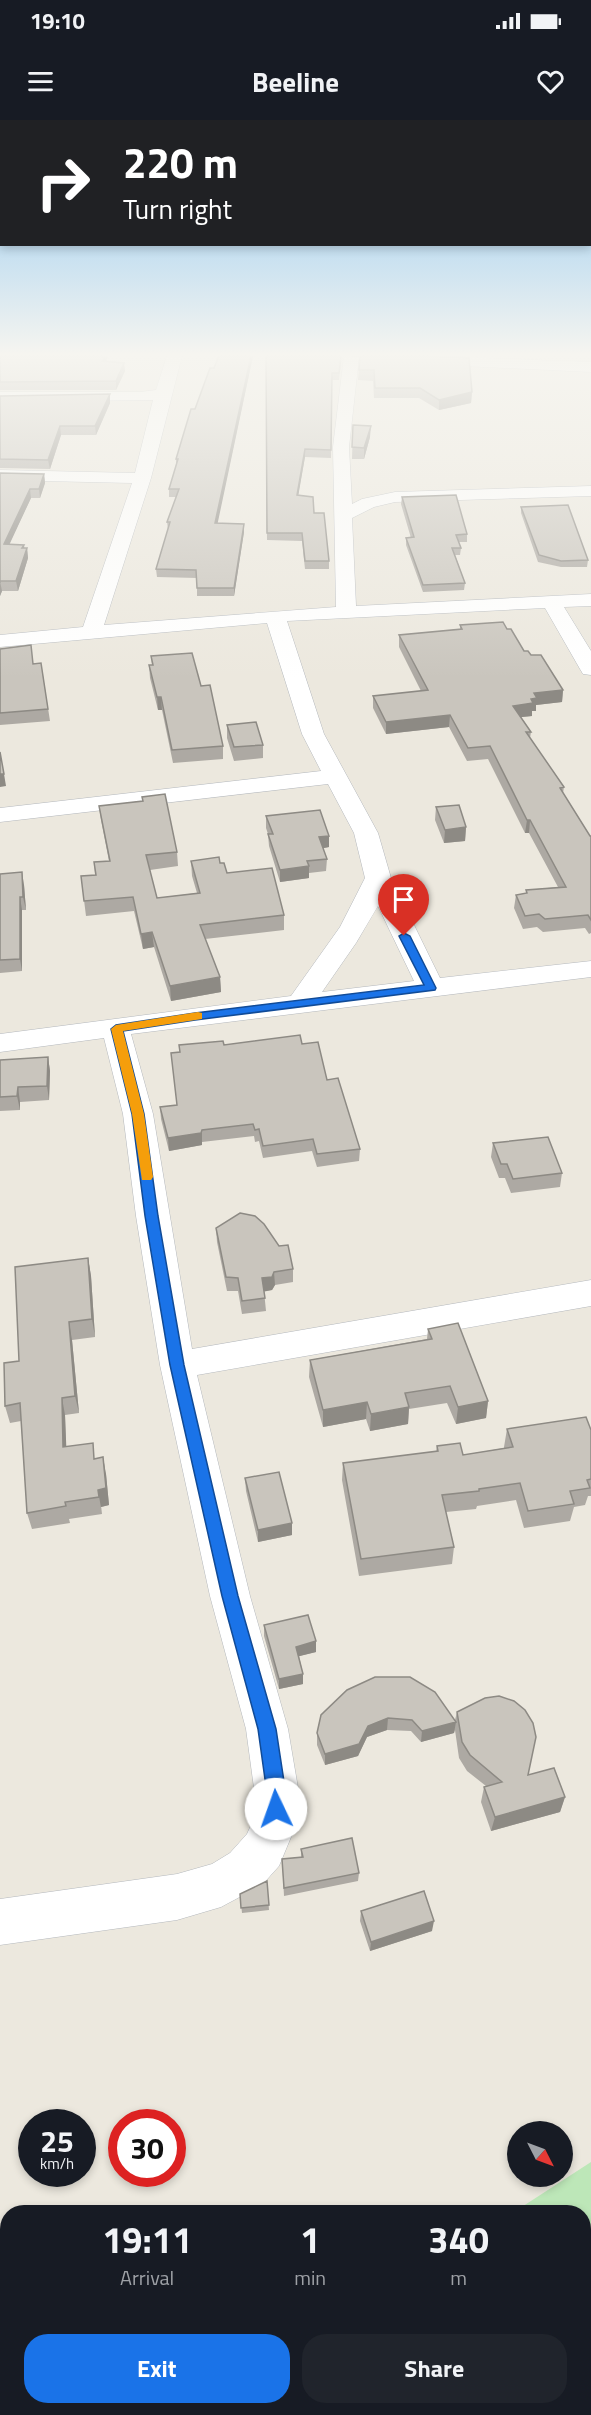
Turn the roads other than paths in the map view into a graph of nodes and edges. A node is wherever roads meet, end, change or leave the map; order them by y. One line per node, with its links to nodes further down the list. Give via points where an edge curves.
1 (146, 463): 4 (street)
2 (342, 463): 5 (street)
3 (0, 475): 4 (street)
4 (142, 478): 13 (street)
5 (344, 491): 7 (street); 8 (street)
6 (591, 491): 7 (street)
7 (384, 499): 8 (street)
8 (345, 515): 11 (street)
9 (591, 600): 10 (street)
10 (552, 602): 11 (street); 15 (street)
11 (346, 612): 12 (street)
12 (275, 616): 13 (street); 16 (street, via 313,734)
13 (92, 632): 14 (street)
14 (0, 641)
15 (591, 669)
16 (335, 776): 17 (street); 18 (street, via 366,833)
17 (0, 815)
18 (378, 878): 20 (street); 21 (street, via 337,953)
19 (591, 969): 20 (street)
20 (431, 988): 21 (street)
21 (300, 1004): 22 (street)
22 (116, 1029): 23 (street); 25 (street, via 138,1114)
23 (0, 1043)
24 (591, 1293): 25 (street)
25 (177, 1365): 26 (street, via 230,1596 267,1729 276,1788 274,1825 263,1850 246,1869 221,1884 177,1897)
26 (0, 1922)

